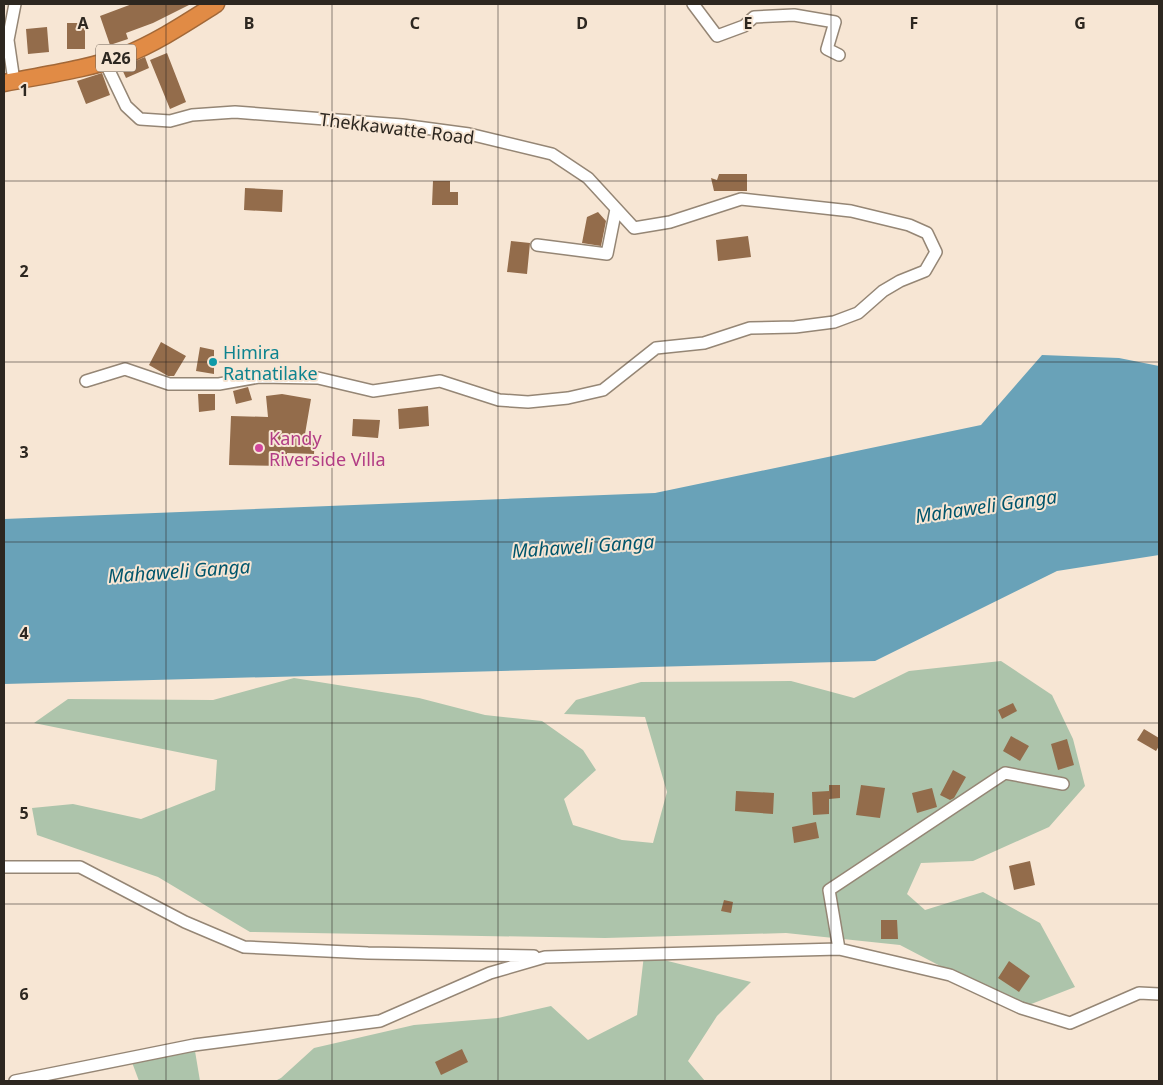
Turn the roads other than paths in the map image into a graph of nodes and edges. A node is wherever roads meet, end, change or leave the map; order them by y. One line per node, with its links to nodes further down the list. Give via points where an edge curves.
1 (16, 4): 6 (street, via 8,40)
2 (216, 4): 5 (highway, A26, via 144,46)
3 (693, 4): 4 (street, via 717,36 744,26 754,17 794,16 835,22 826,49)
4 (840, 55)
5 (105, 62): 6 (highway, A26); 7 (street, Thekkawatte Road, via 126,106 140,119 170,121 235,112 402,124 469,134 552,154 588,178)
6 (9, 82)
7 (616, 209): 8 (street, via 607,254); 9 (street, Thekkawatte Road, via 634,228 670,222 741,199 851,211 927,233 936,252 924,271 883,291 858,313 834,322 750,328 704,343 656,348 603,390 568,398 528,402 499,400 440,380 373,391 318,378 259,377 219,384 169,384 125,369)
8 (537, 245)
9 (86, 381)
10 (1063, 784): 12 (street, via 1005,773 829,890)
11 (4, 867): 13 (street, via 80,867 185,922 244,947)
12 (839, 949): 13 (street); 14 (street, via 950,975 1020,1008 1070,1023 1139,993)
13 (545, 957): 15 (street, via 490,973 380,1021 194,1045)
14 (1159, 994)
15 (15, 1081)

